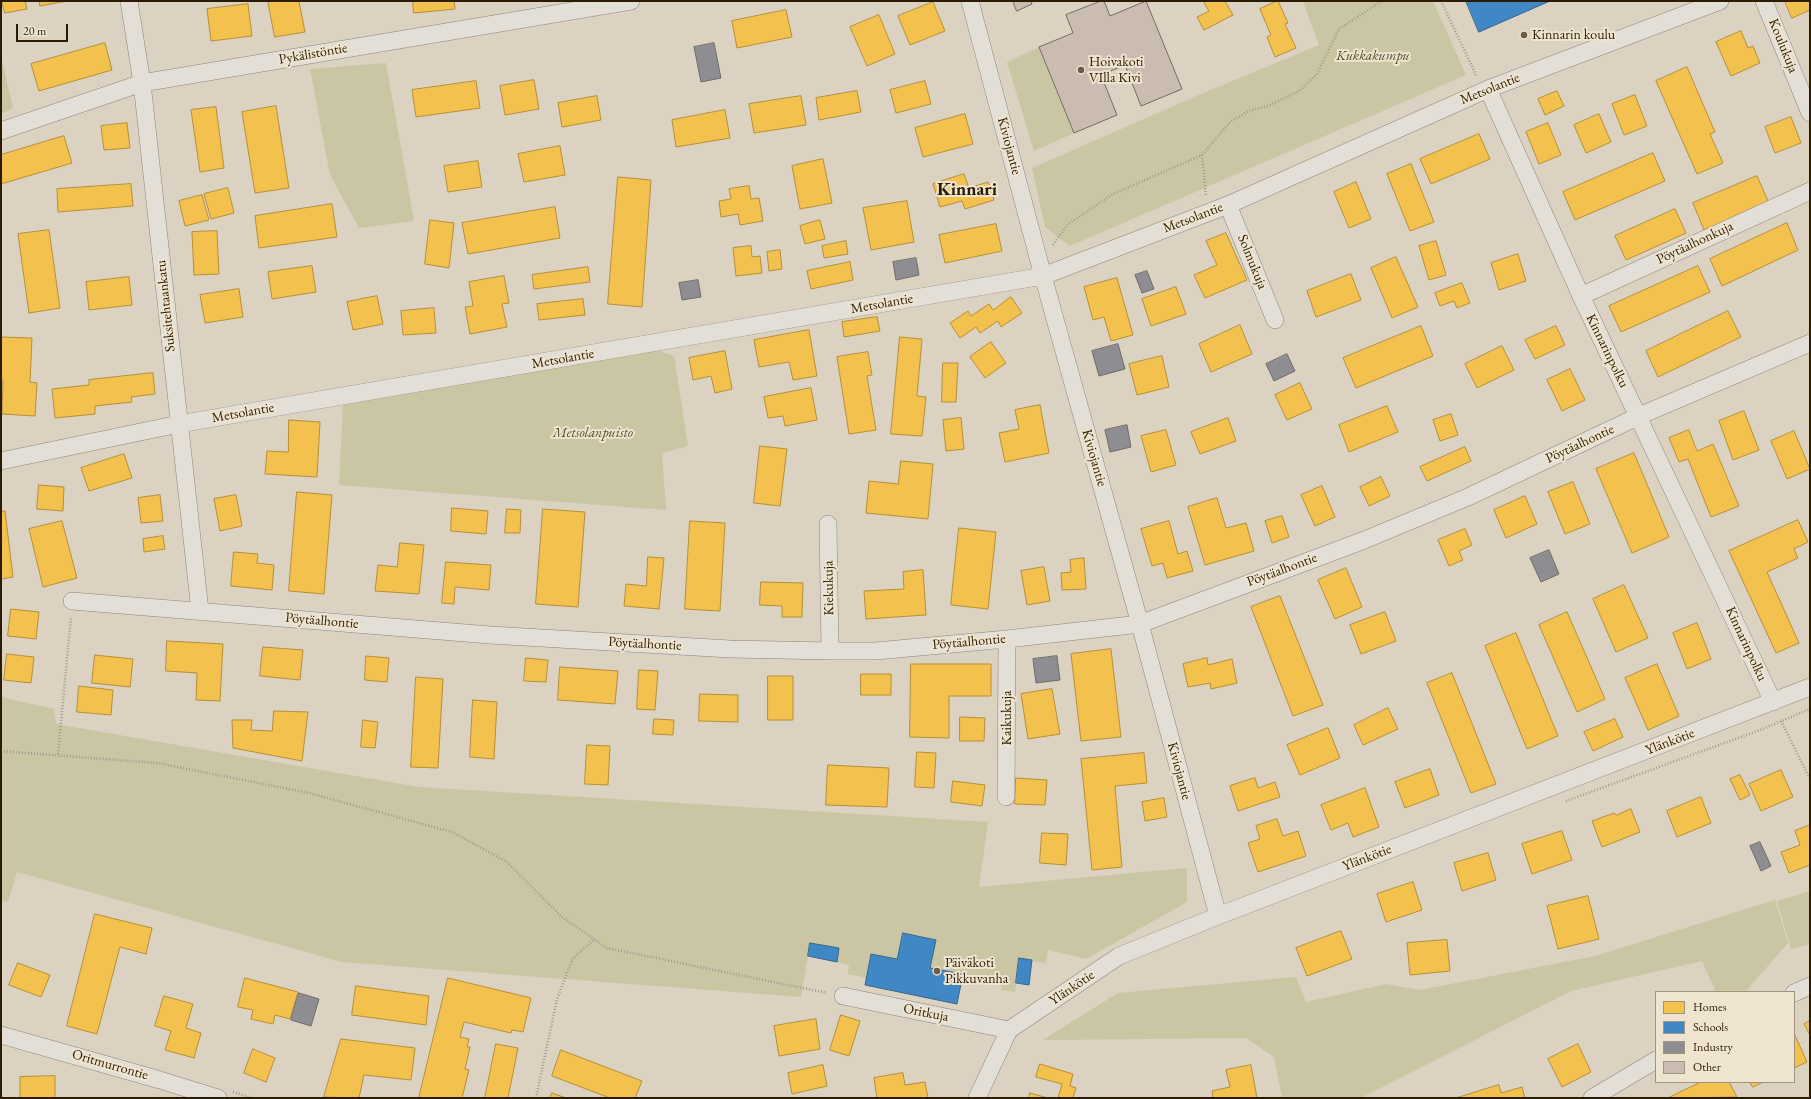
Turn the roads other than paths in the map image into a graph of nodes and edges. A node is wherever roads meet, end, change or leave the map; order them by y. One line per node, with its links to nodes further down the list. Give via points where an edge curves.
1 (129, 1): 6 (street, Suksitehtaankatu)
2 (631, 1): 6 (street, Pykälistöntie)
3 (970, 1): 12 (street, Kiviojantie)
4 (1720, 1): 7 (street, Metsolantie)
5 (1764, 1): 8 (street, Koulukuja)
6 (142, 83): 9 (street, Pykälistöntie); 17 (street, Suksitehtaankatu)
7 (1488, 89): 11 (street, Metsolantie); 13 (street, Kinnarinpolku)
8 (1810, 113)
9 (1, 131)
10 (1810, 191): 13 (street, Pöytäalhonkuja)
11 (1228, 205): 12 (street, Metsolantie); 14 (street, Solmukuja)
12 (1043, 276): 17 (street, Metsolantie); 22 (street, Kiviojantie)
13 (1581, 296): 16 (street, Kinnarinpolku)
14 (1275, 320)
15 (1810, 343): 16 (street, Pöytäalhontie)
16 (1639, 416): 22 (street, Pöytäalhontie, via 1468,497 1362,541); 26 (street, Kinnarinpolku)
17 (179, 424): 18 (street, Metsolantie); 21 (street, Suksitehtaankatu)
18 (1, 460)
19 (828, 524): 24 (street, Kiekukuja)
20 (72, 601): 21 (street, Pöytäalhontie)
21 (200, 611): 24 (street, Pöytäalhontie, via 490,635 730,649)
22 (1140, 624): 23 (street, Pöytäalhontie); 28 (street, Kiviojantie)
23 (1007, 639): 24 (street, Pöytäalhontie, via 876,651); 27 (street, Kaikukuja)
24 (830, 651)
25 (1810, 687): 26 (street, Ylänkötie)
26 (1773, 702): 28 (street, Ylänkötie)
27 (1006, 796)
28 (1218, 916): 32 (street, Ylänkötie, via 1119,956)
29 (1810, 986): 30 (street)
30 (1795, 993)
31 (843, 996): 32 (street, Oritkuja)
32 (1009, 1030): 36 (street)
33 (1, 1035): 35 (street, Oritmurrontie)
34 (1655, 1061): 37 (street)
35 (218, 1098)
36 (977, 1098)
37 (1592, 1098)

